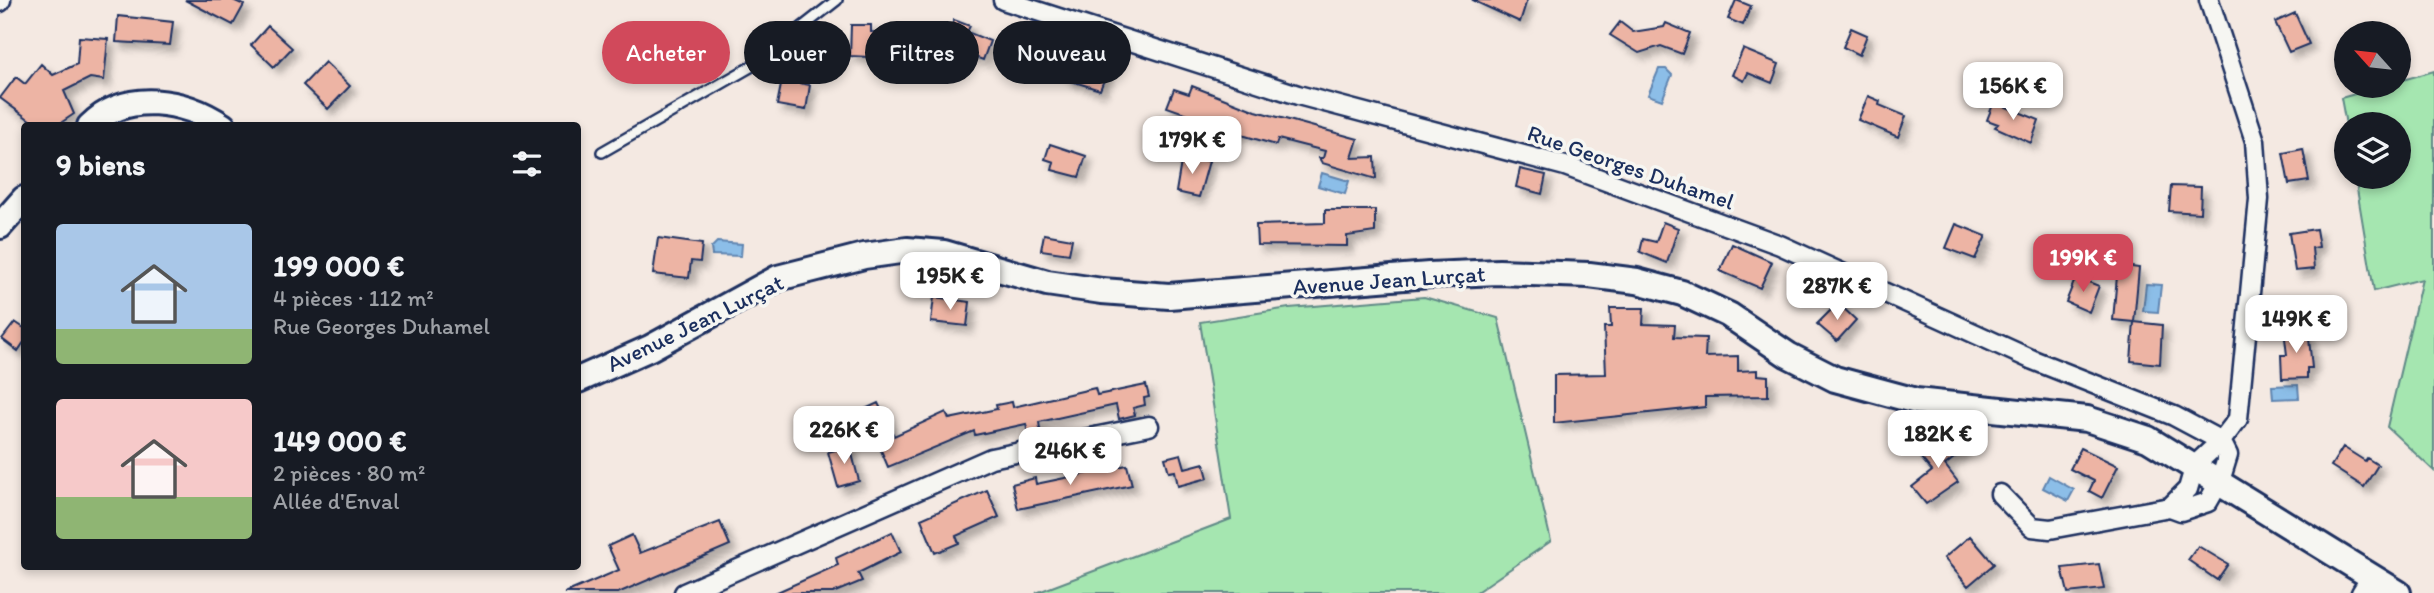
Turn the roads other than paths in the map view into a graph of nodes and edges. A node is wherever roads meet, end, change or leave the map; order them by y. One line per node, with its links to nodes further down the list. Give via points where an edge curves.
1 (837, 0): 6 (lane, via 754,65)
2 (1003, 0): 11 (street, Rue Georges Duhamel, via 1298,95 1565,166 1780,245 2033,360 2174,416)
3 (2209, 0): 11 (street, via 2255,141 2259,200 2238,419)
4 (97, 122): 5 (main road, via 123,106 149,102 198,111)
5 (216, 122)
6 (601, 152)
7 (21, 202): 8 (main road)
8 (0, 226)
9 (581, 379): 12 (main road, Avenue Jean Lurçat, via 650,348 778,278 906,250 944,253 1047,283 1169,296 1443,275 1589,275 1682,293 1729,315 1788,355 1835,379 1916,401 2087,419 2148,439)
10 (1149, 426): 17 (street, via 991,458)
11 (2221, 442): 12 (street); 13 (street, via 2228,455)
12 (2195, 466): 13 (main road, Avenue Jean Lurçat); 15 (street, via 2188,489)
13 (2220, 481): 15 (street, via 2208,502 2181,511); 16 (main road, Avenue Jean Lurçat)
14 (2000, 494): 15 (street, via 2032,527 2050,529)
15 (2170, 507)
16 (2366, 585): 18 (main road, Avenue Jean Lurçat)
17 (684, 593)
18 (2398, 593)

